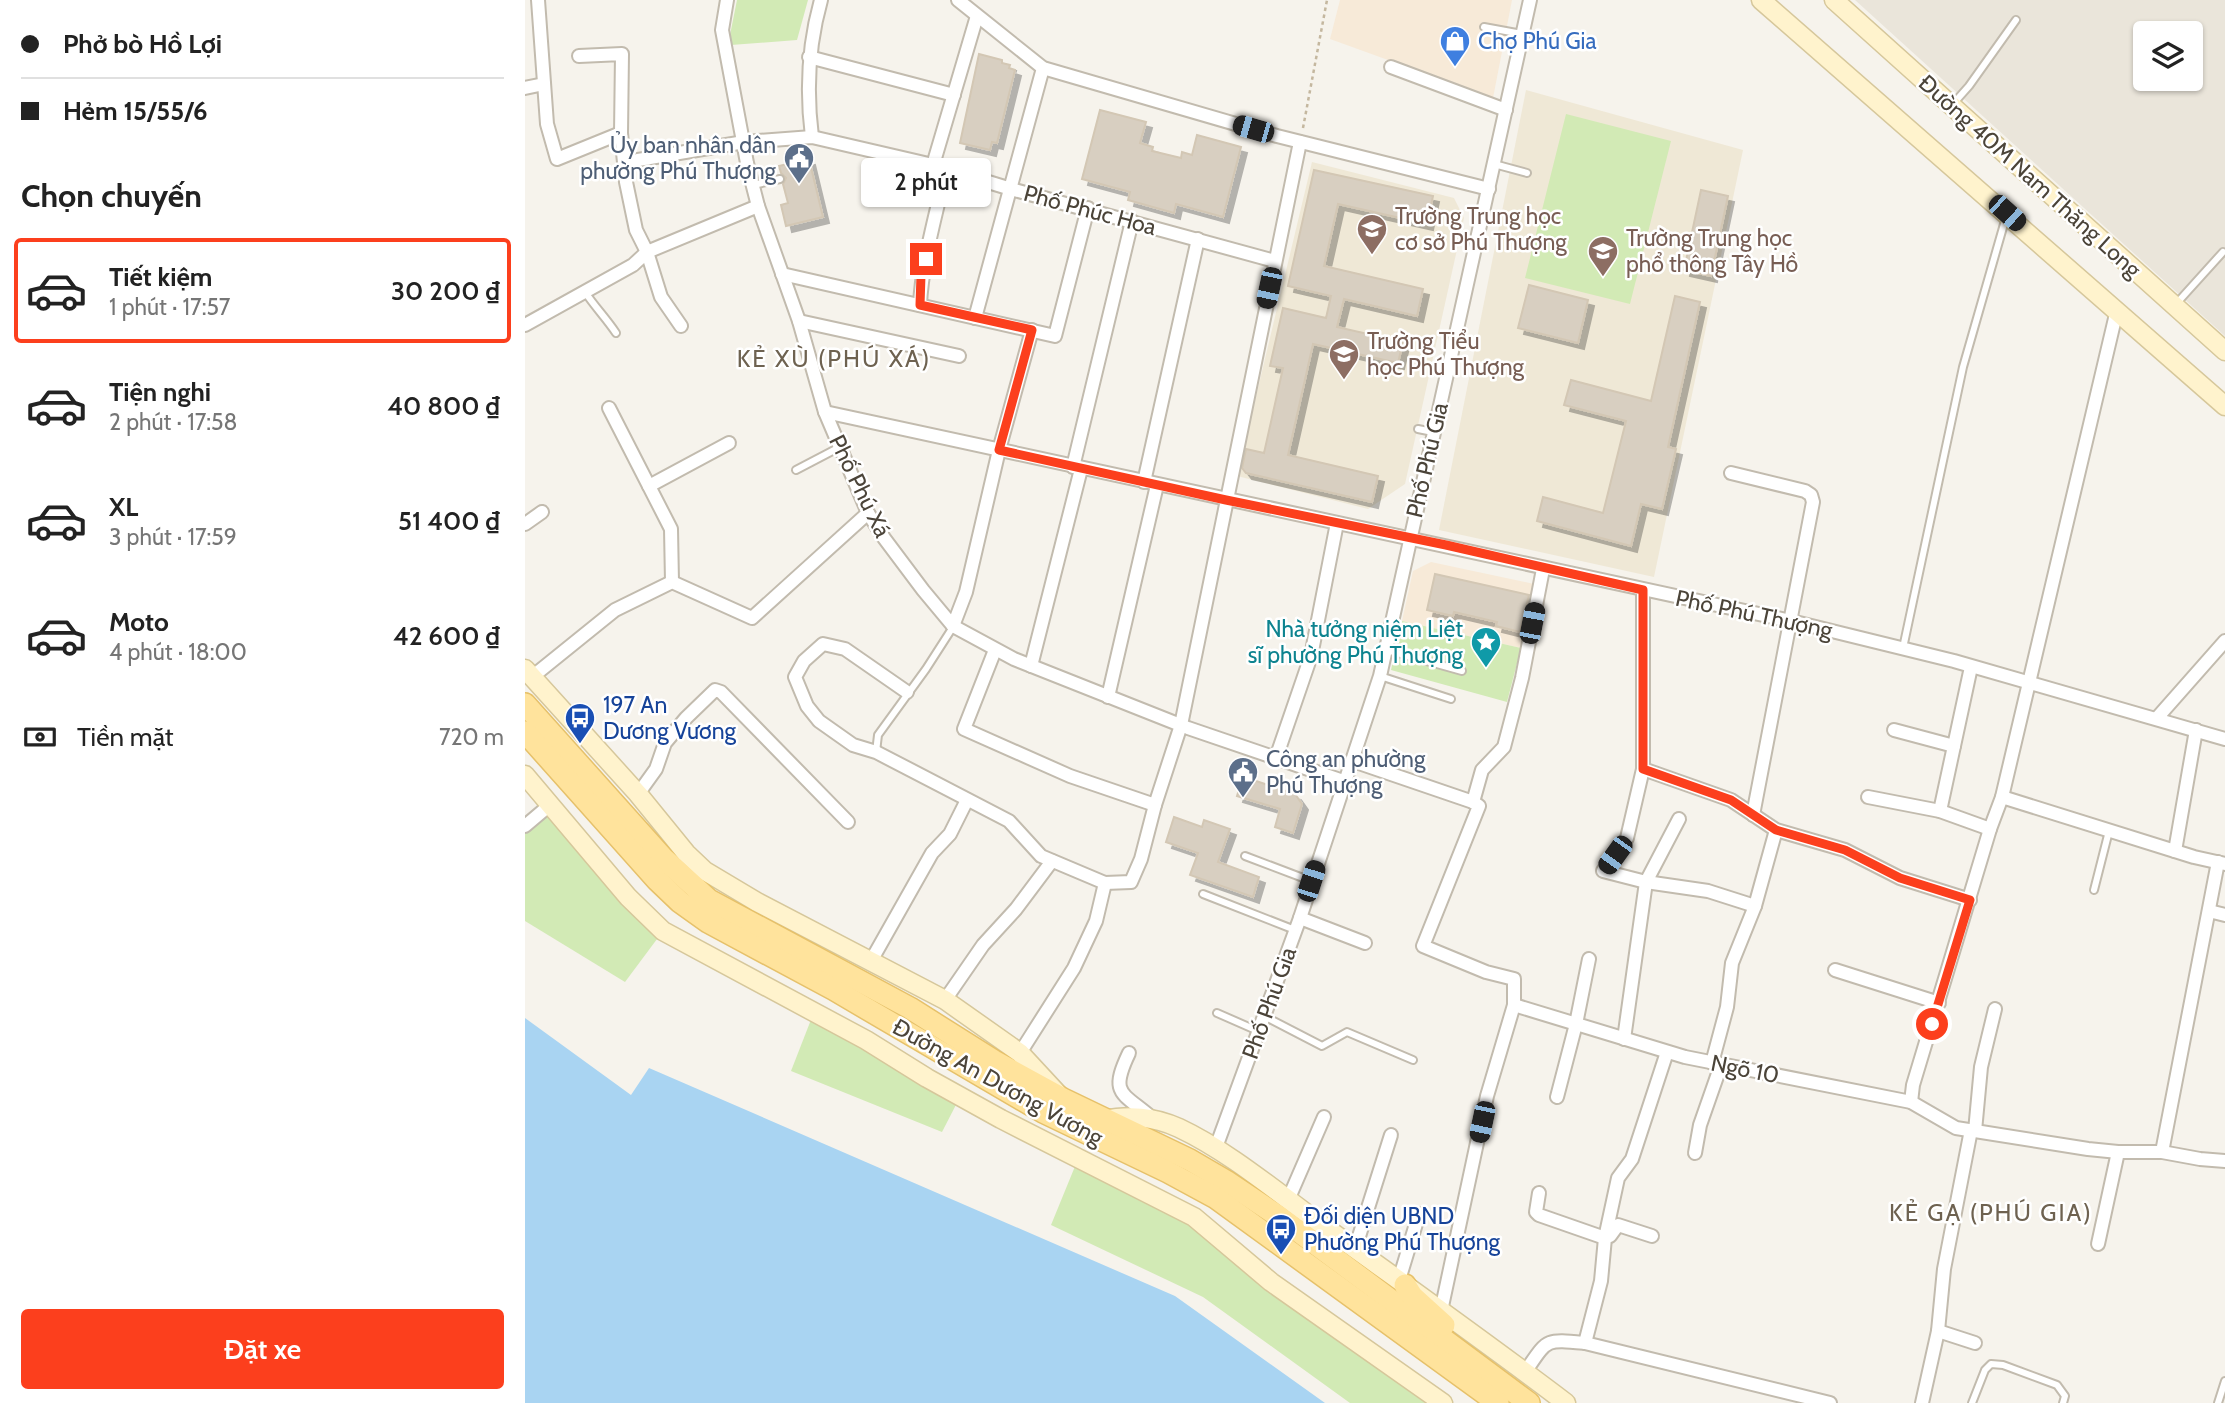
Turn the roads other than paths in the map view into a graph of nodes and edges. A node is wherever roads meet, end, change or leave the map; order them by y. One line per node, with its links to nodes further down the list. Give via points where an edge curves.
1 (538, 0): 16 (street)
2 (727, 0): 23 (street, Phố Phú Xá, via 722,30)
3 (821, 0): 13 (street)
4 (958, 0): 8 (street)
5 (1761, 0): 35 (street, Đường 40M Nam Thăng Long)
6 (1834, 0): 19 (street, Đường 40M Nam Thăng Long)
7 (1528, 1): 11 (street, Phố Phú Gia)
8 (977, 16): 15 (street); 18 (street)
9 (2016, 20): 19 (lane)
10 (1484, 27): 11 (lane)
11 (1522, 34): 20 (street, Phố Phú Gia)
12 (579, 56): 21 (street, via 622,54)
13 (809, 57): 18 (street); 22 (street, via 807,98)
14 (1391, 67): 20 (street)
15 (1043, 68): 24 (street); 31 (street)
16 (544, 84): 17 (street); 21 (street, via 547,124 557,159)
17 (525, 88)
18 (954, 95): 27 (street)
19 (1951, 105): 44 (street, Đường 40M Nam Thăng Long)
20 (1506, 110): 25 (street, Phố Phú Gia)
21 (621, 132): 26 (street)
22 (812, 137): 23 (street, Phố Phúc Hoa); 27 (street, Phố Phúc Hoa)
23 (744, 142): 26 (street, Phố Phúc Hoa, via 638,160); 30 (street, Phố Phú Xá)
24 (1300, 142): 32 (street); 40 (street)
25 (1494, 164): 28 (lane); 32 (street, Phố Phú Gia)
26 (626, 167): 38 (street, via 636,230)
27 (940, 167): 31 (street, Phố Phúc Hoa); 43 (street)
28 (1527, 173)
29 (780, 179): 30 (lane)
30 (753, 186): 33 (street, Phố Phú Xá)
31 (1011, 189): 34 (street, Phố Phúc Hoa); 46 (street)
32 (1489, 189): 58 (street, Phố Phú Gia)
33 (758, 206): 38 (street); 41 (street, Phố Phú Xá)
34 (1088, 208): 36 (street, Phố Phúc Hoa); 50 (street, via 1055,336)
35 (2007, 213): 45 (street, Đường 40M Nam Thăng Long); 79 (lane, via 1963,368)
36 (1132, 221): 37 (street, Phố Phúc Hoa); 62 (street)
37 (1198, 239): 40 (street, Phố Phúc Hoa); 65 (street)
38 (647, 252): 42 (street); 49 (street, via 661,297)
39 (2223, 252): 44 (lane)
40 (1275, 261): 67 (street)
41 (782, 274): 43 (street); 47 (street, Phố Phú Xá)
42 (585, 292): 48 (street); 51 (lane)
43 (920, 305): 46 (street)
44 (2174, 306): 52 (street, Đường 40M Nam Thăng Long)
45 (2117, 310): 54 (street, Đường 40M Nam Thăng Long); 87 (street)
46 (975, 318): 50 (street)
47 (799, 321): 53 (street); 56 (street, Phố Phú Xá)
48 (525, 325)
49 (681, 326)
50 (1032, 330): 61 (street)
51 (616, 333)
52 (2225, 351)
53 (959, 356)
54 (2225, 406)
55 (609, 408): 66 (street)
56 (825, 412): 60 (street, Phố Phú Xá); 61 (street, Phố Phú Thượng)
57 (1418, 429): 58 (lane)
58 (1433, 432): 72 (street, Phố Phú Gia)
59 (729, 443): 66 (street)
60 (840, 447): 63 (lane); 69 (street, Phố Phú Xá)
61 (999, 450): 62 (street, Phố Phú Thượng); 77 (street, via 966,592)
62 (1077, 468): 65 (street, Phố Phú Thượng); 82 (street)
63 (796, 470)
64 (1731, 473): 76 (street, via 1811,495)
65 (1150, 484): 67 (street, Phố Phú Thượng); 89 (street)
66 (649, 486): 74 (street, via 671,529)
67 (1226, 500): 70 (street, Phố Phú Thượng); 93 (street)
68 (541, 512): 71 (street)
69 (868, 513): 74 (street, via 753,618); 77 (street, Phố Phú Xá)
70 (1336, 523): 72 (street, Phố Phú Thượng); 100 (street, via 1311,656)
71 (525, 524)
72 (1409, 538): 73 (street, Phố Phú Thượng); 80 (street, Phố Phú Gia)
73 (1543, 569): 75 (street, Phố Phú Thượng); 109 (street, via 1504,747 1482,770)
74 (673, 582): 85 (street, via 615,610)
75 (1643, 590): 76 (street, Phố Phú Thượng); 102 (street)
76 (1791, 621): 79 (street, Phố Phú Thượng); 113 (street)
77 (953, 626): 81 (street, Phố Phú Xá); 88 (lane)
78 (2225, 641): 92 (street)
79 (1903, 648): 83 (street, Phố Phú Thượng)
80 (1386, 649): 84 (lane); 86 (street, Phố Phú Gia)
81 (995, 650): 82 (street, Phố Phú Xá); 111 (street, via 964,729 1070,776)
82 (1031, 666): 89 (street, Phố Phú Xá)
83 (1971, 667): 87 (street, Phố Phú Thượng); 98 (street)
84 (1462, 671)
85 (528, 673): 105 (street, Đường An Dương Vương)
86 (1380, 676): 90 (lane); 101 (street, Phố Phú Gia)
87 (2027, 684): 92 (street, Phố Phú Thượng); 107 (street)
88 (907, 692): 99 (lane, via 878,735); 99 (street, via 845,649 823,644 795,677 819,721 853,745)
89 (1108, 697): 93 (street, Phố Phú Xá)
90 (1451, 699)
91 (525, 704): 153 (main road, Đường An Dương Vương, via 663,858 709,900)
92 (2157, 718): 95 (street, Phố Phú Thượng)
93 (1181, 725): 100 (street, Phố Phú Xá); 111 (street)
94 (1894, 730): 98 (street)
95 (2196, 730): 97 (street, Phố Phú Thượng); 120 (street)
96 (525, 732): 181 (main road, Đường An Dương Vương, via 640,862 698,915 1043,1112 1216,1198)
97 (2225, 739)
98 (1954, 746): 112 (street)
99 (877, 752): 108 (street)
100 (1276, 758): 104 (street, Phố Phú Xá)
101 (1353, 761): 104 (street, Phố Phú Gia); 109 (street)
102 (1643, 769): 113 (street, via 1731,800); 125 (street, via 1627,838 1602,871)
103 (525, 775): 110 (street, Đường An Dương Vương)
104 (1346, 782): 124 (street, Phố Phú Gia)
105 (638, 794): 115 (street, via 656,769 665,743 718,691); 136 (street, Đường An Dương Vương, via 705,871)
106 (1868, 797): 112 (street)
107 (2002, 797): 117 (street); 119 (street)
108 (967, 800): 122 (street, via 1009,821 1041,856); 136 (street)
109 (1472, 802): 140 (street, via 1479,806 1423,946 1514,979)
110 (551, 804): 116 (street); 180 (street, Đường An Dương Vương, via 628,897 663,931 1001,1119 1194,1217 1271,1282)
111 (1155, 805): 126 (street, via 1131,882)
112 (1940, 811): 117 (street)
113 (1753, 815): 118 (street)
114 (1679, 819): 125 (street)
115 (848, 822)
116 (525, 826)
117 (1990, 829): 129 (street)
118 (1776, 830): 129 (street, via 1845,850 1900,878); 130 (street)
119 (2109, 831): 120 (street); 127 (lane)
120 (2175, 851): 123 (street)
121 (1245, 856): 124 (lane)
122 (1052, 861): 126 (street); 138 (street)
123 (2222, 863): 131 (street)
124 (1311, 881): 133 (street, Phố Phú Gia)
125 (1646, 882): 130 (street, via 1708,891); 146 (street)
126 (1105, 883): 149 (street, via 1095,921 1074,968)
127 (2094, 890)
128 (1203, 894): 133 (lane)
129 (1970, 900): 139 (street)
130 (1755, 906): 151 (street, via 1732,963)
131 (2209, 911): 132 (street); 162 (street)
132 (2225, 915)
133 (1297, 924): 134 (street); 143 (street, Phố Phú Gia)
134 (1365, 943)
135 (1589, 958): 144 (street)
136 (871, 961): 138 (street, Đường An Dương Vương)
137 (1835, 970): 139 (street)
138 (944, 1000): 149 (street, Đường An Dương Vương)
139 (1939, 1003): 154 (street)
140 (1514, 1004): 144 (street, Ngõ 10); 173 (street, via 1487,1096)
141 (1995, 1009): 158 (street)
142 (1217, 1013): 145 (lane)
143 (1264, 1016): 145 (street, Phố Phú Gia); 150 (lane, via 1322,1046 1347,1032)
144 (1576, 1024): 146 (street, Ngõ 10); 152 (street)
145 (1258, 1031): 160 (street, Phố Phú Gia)
146 (1624, 1039): 147 (street, Ngõ 10)
147 (1667, 1052): 151 (street, Ngõ 10); 169 (street, via 1632,1159 1618,1178)
148 (1129, 1053): 156 (street, via 1119,1089)
149 (1020, 1054): 153 (street, Đường An Dương Vương)
150 (1413, 1060)
151 (1717, 1064): 154 (street, Ngõ 10); 163 (street)
152 (1557, 1097)
153 (1063, 1099): 157 (main road, Đường An Dương Vương)
154 (1911, 1102): 158 (street, Ngõ 10, via 1956,1128)
155 (1324, 1117): 166 (street)
156 (1153, 1118): 157 (street, Đường An Dương Vương, via 1125,1115); 160 (street, Đường An Dương Vương)
157 (1102, 1119): 178 (main road, Đường An Dương Vương, via 1226,1181)
158 (1973, 1131): 161 (street, Ngõ 10); 174 (street, via 1944,1269)
159 (1391, 1135): 171 (street)
160 (1215, 1150): 166 (street, Đường An Dương Vương)
161 (2118, 1152): 162 (street, Ngõ 10); 170 (street)
162 (2162, 1152): 164 (street, Ngõ 10)
163 (1695, 1153)
164 (2225, 1161)
165 (1539, 1194): 169 (street, via 1535,1212 1539,1215)
166 (1287, 1200): 171 (street, Đường An Dương Vương)
167 (1419, 1214): 172 (street)
168 (1653, 1236): 169 (street, via 1618,1224 1611,1237)
169 (1605, 1237): 175 (street, via 1601,1281)
170 (2098, 1244)
171 (1355, 1249): 172 (street, Đường An Dương Vương)
172 (1402, 1282): 173 (street, Đường An Dương Vương); 178 (main road, via 1412,1296 1479,1352)
173 (1441, 1311): 177 (street, Đường An Dương Vương)
174 (1938, 1331): 176 (street); 185 (street)
175 (1585, 1343): 177 (street, via 1548,1342); 184 (street)
176 (1975, 1343)
177 (1525, 1372): 183 (street, Đường An Dương Vương)
178 (1499, 1381): 182 (main road, Đường An Dương Vương)
179 (2225, 1381): 188 (lane)
180 (1443, 1403)
181 (1499, 1403)
182 (1529, 1403)
183 (1566, 1403)
184 (1830, 1403)
185 (1922, 1403)
186 (1972, 1403): 187 (lane, via 1991,1364 2057,1385 2065,1396)
187 (2063, 1403)
188 (2218, 1403)

